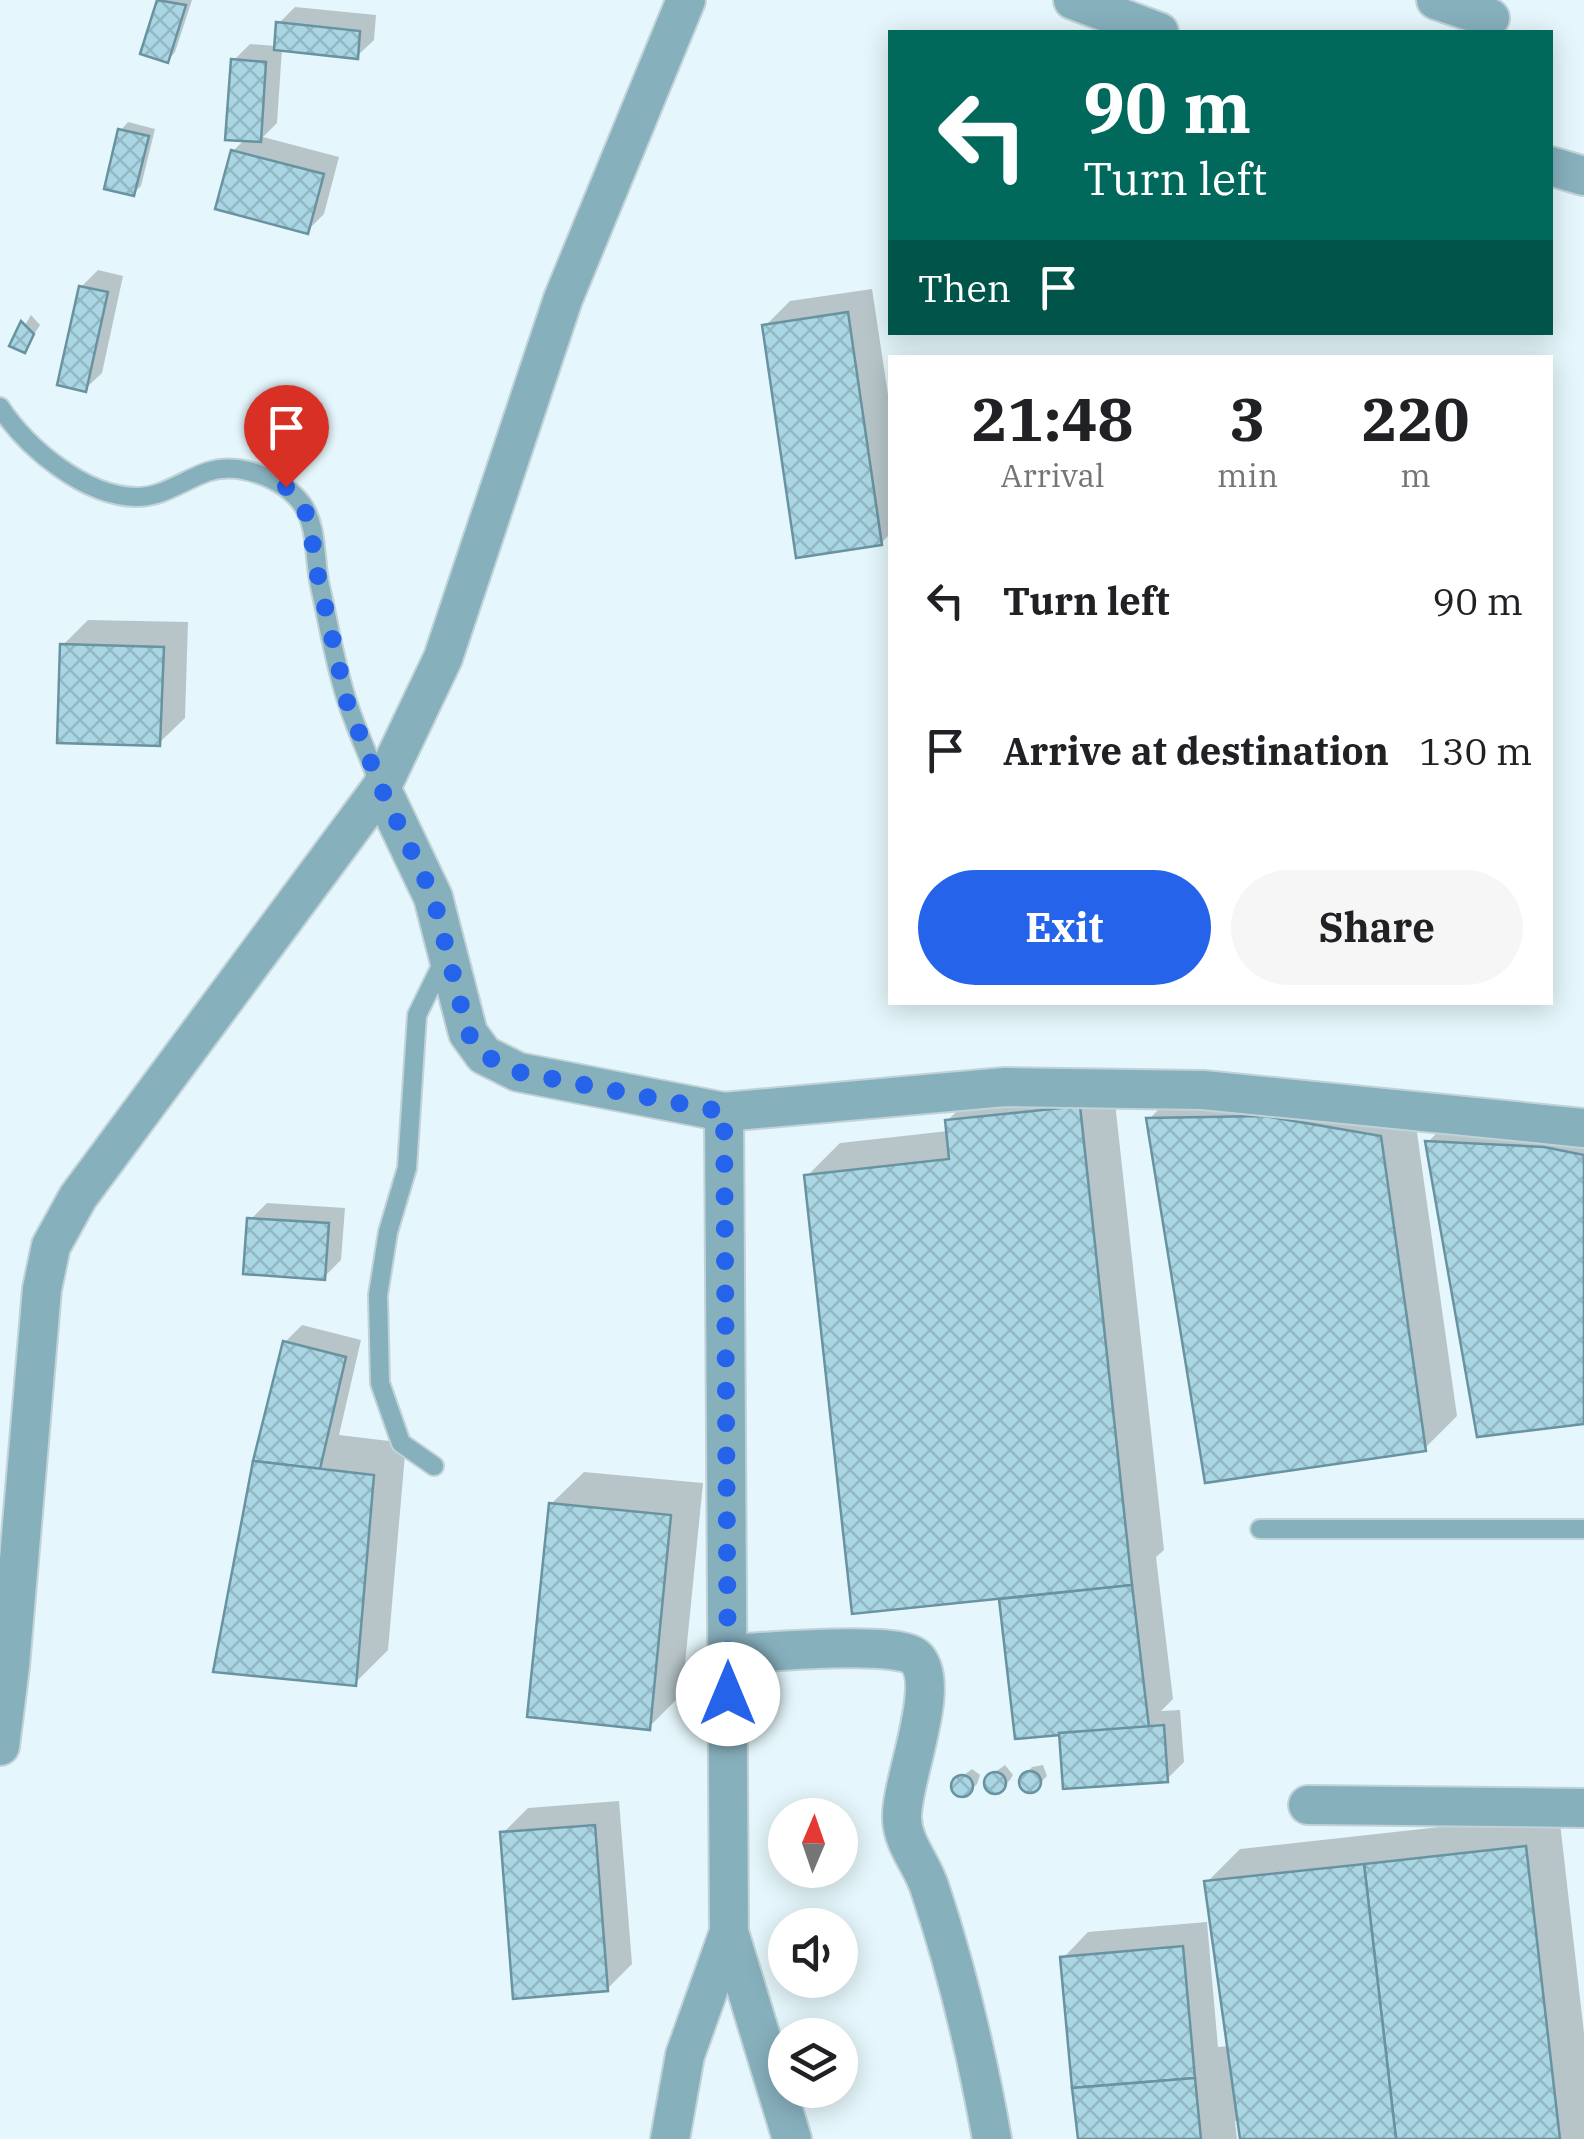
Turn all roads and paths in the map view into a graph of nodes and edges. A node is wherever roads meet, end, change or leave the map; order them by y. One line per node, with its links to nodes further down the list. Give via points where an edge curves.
1 (686, 0): 9 (street, via 563,299 443,658)
2 (1072, 0): 5 (street)
3 (1436, 0): 4 (street)
4 (1490, 17)
5 (1154, 30)
6 (1553, 167): 7 (street)
7 (1584, 176)
8 (0, 407): 9 (lane, via 53,461 90,486 148,496 210,470 240,469 286,487 308,516 347,702)
9 (381, 788): 10 (street, via 433,896); 17 (street, via 78,1197 52,1246 42,1289)
10 (448, 952): 11 (street, via 468,1033 484,1055 518,1072); 13 (lane, via 417,1015 406,1168 378,1295 380,1383 401,1442)
11 (724, 1112): 12 (street, via 1005,1088 1203,1090); 16 (street)
12 (1584, 1128)
13 (434, 1466)
14 (1584, 1528): 15 (lane)
15 (1260, 1529)
16 (728, 1654): 20 (street); 23 (street, via 885,1648 913,1654 924,1668 902,1817 929,1884 980,2066)
17 (0, 1746)
18 (1308, 1805): 19 (street)
19 (1584, 1808)
20 (729, 1932): 21 (street, via 686,2054); 22 (street)
21 (670, 2139)
22 (792, 2139)
23 (992, 2139)

